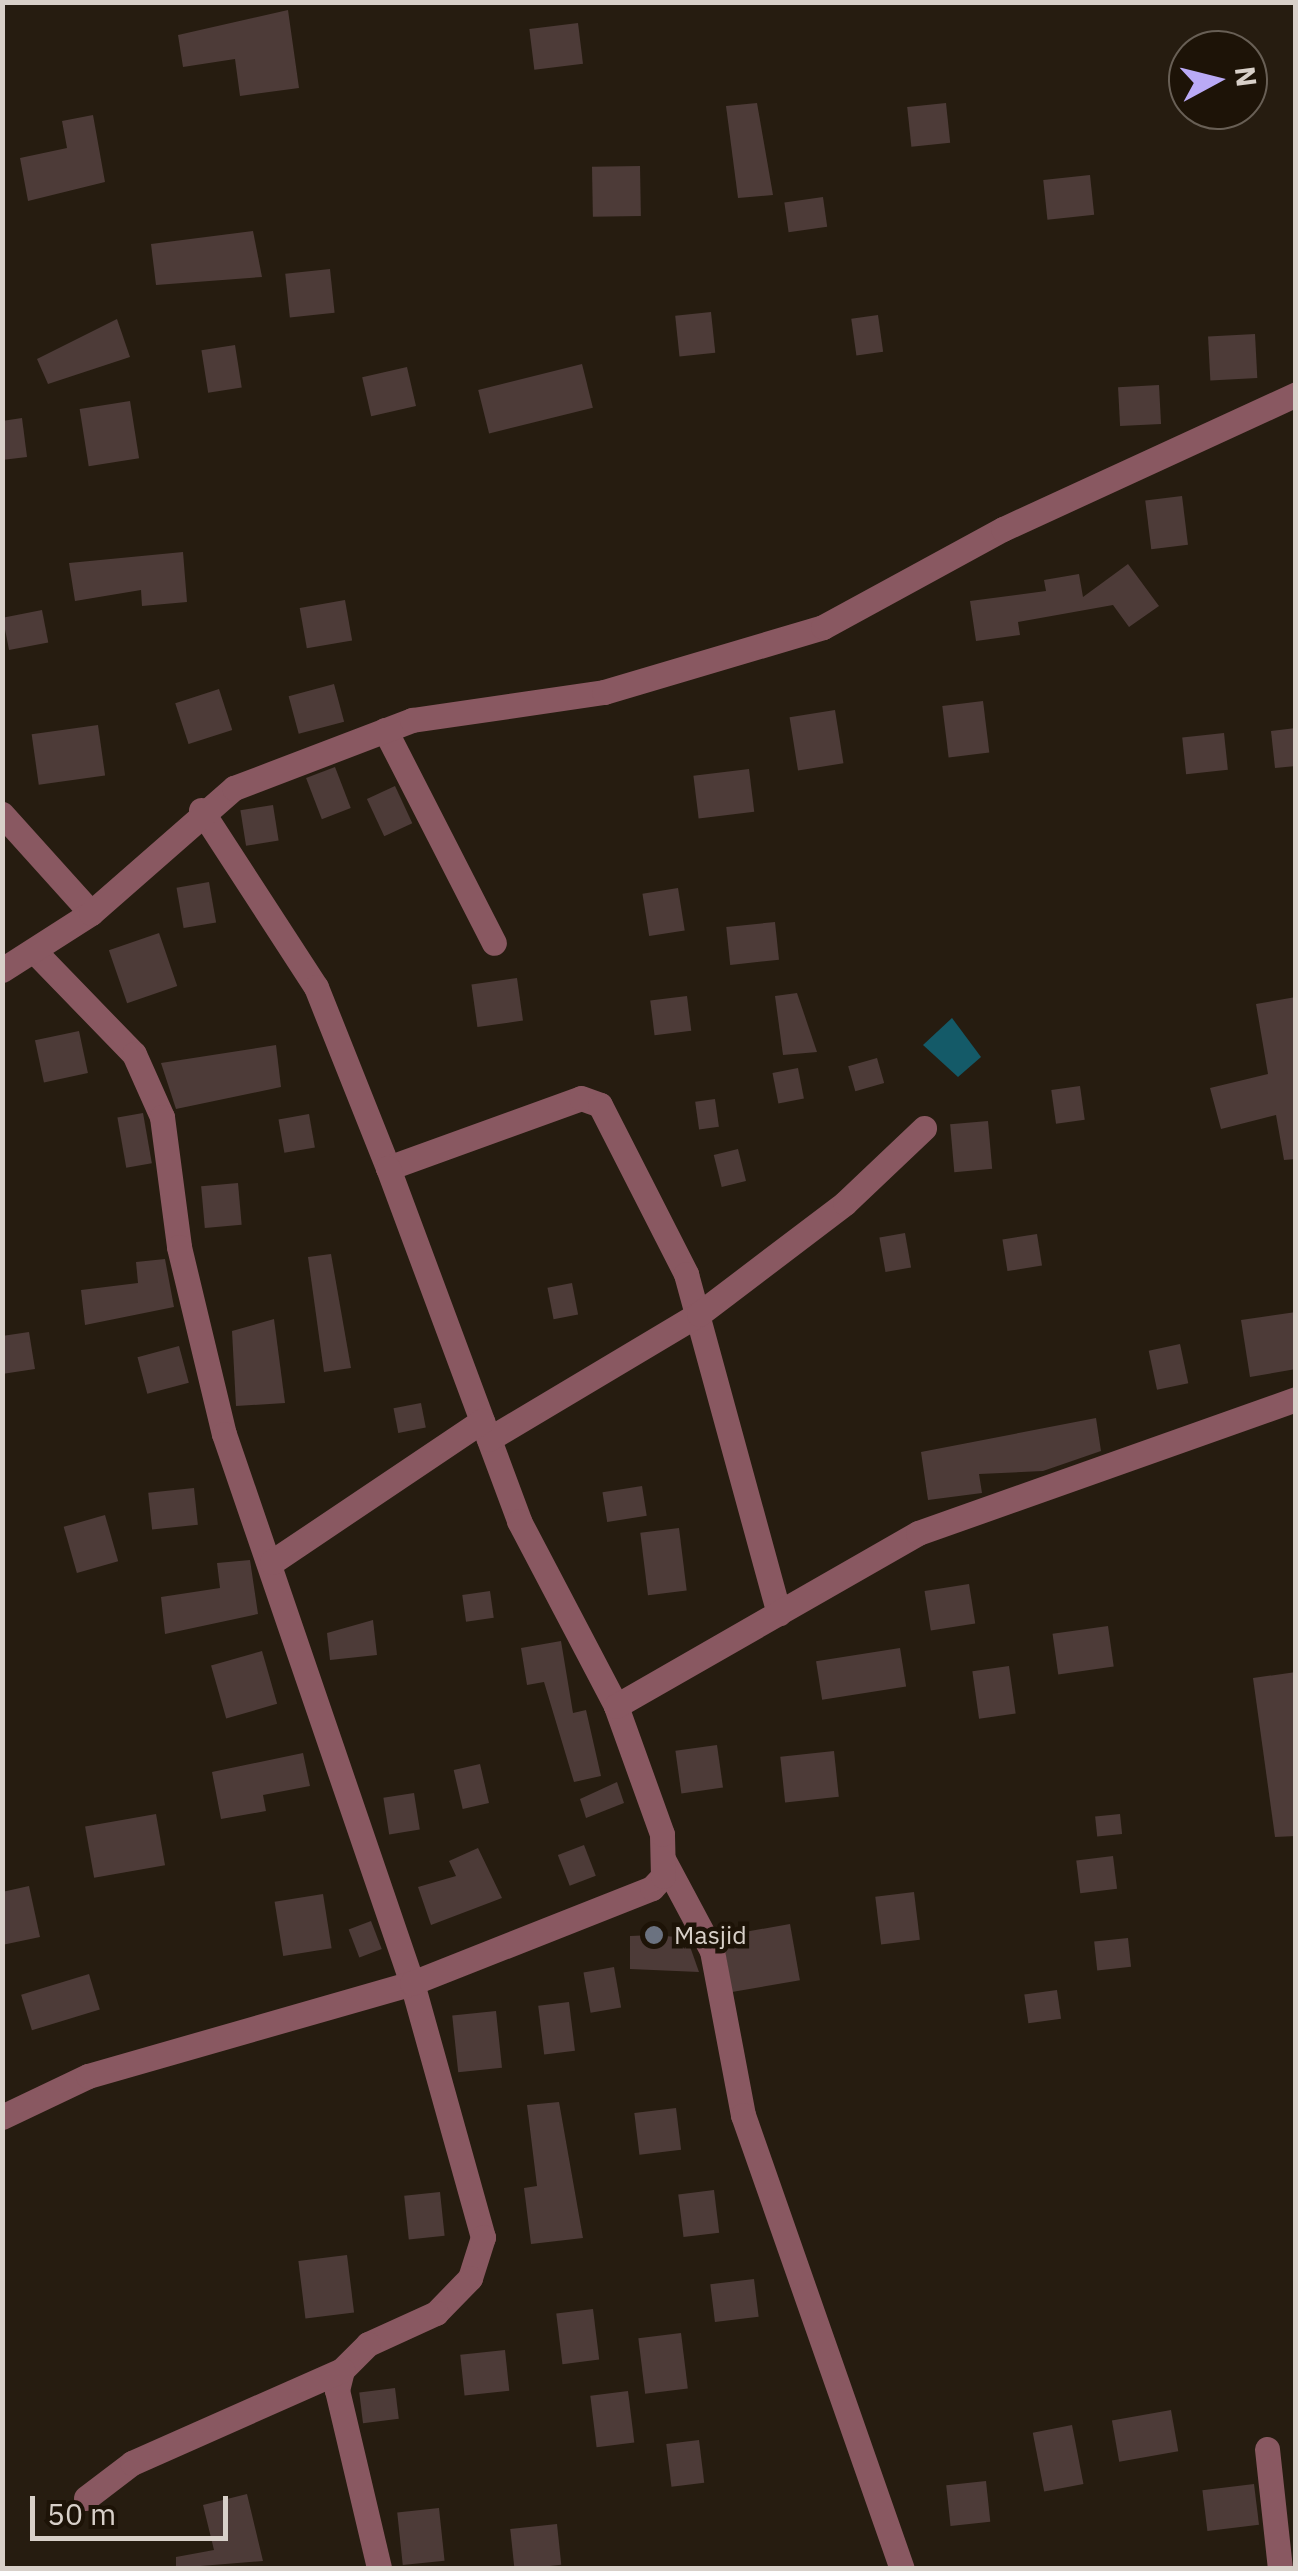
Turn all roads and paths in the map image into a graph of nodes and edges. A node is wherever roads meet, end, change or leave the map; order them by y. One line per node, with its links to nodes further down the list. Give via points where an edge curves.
1 (1296, 394): 2 (street, via 1003,529 823,627 661,678)
2 (385, 730): 3 (street, via 295,760); 6 (street)
3 (201, 810): 5 (street); 10 (street, via 316,987)
4 (2, 814): 5 (street)
5 (91, 914): 7 (street)
6 (494, 943)
7 (37, 954): 8 (street); 14 (street, via 134,1054 162,1117 179,1247 224,1434)
8 (2, 970)
9 (924, 1128): 11 (street, via 845,1203)
10 (388, 1168): 11 (street, via 581,1098 600,1105); 13 (street)
11 (699, 1314): 13 (street); 15 (street)
12 (1296, 1399): 15 (street, via 918,1533)
13 (486, 1430): 14 (street); 16 (street, via 519,1521)
14 (272, 1562): 18 (street)
15 (779, 1613): 16 (street)
16 (616, 1706): 17 (street)
17 (664, 1861): 18 (street, via 652,1888); 24 (street, via 712,1952 743,2115)
18 (412, 1982): 19 (street, via 88,2076); 20 (street, via 483,2237 470,2278 436,2313 368,2344)
19 (2, 2117)
20 (342, 2370): 22 (street, via 132,2463); 23 (street, via 336,2390)
21 (1266, 2449): 25 (street)
22 (86, 2498)
23 (379, 2568)
24 (902, 2568)
25 (1280, 2568)

